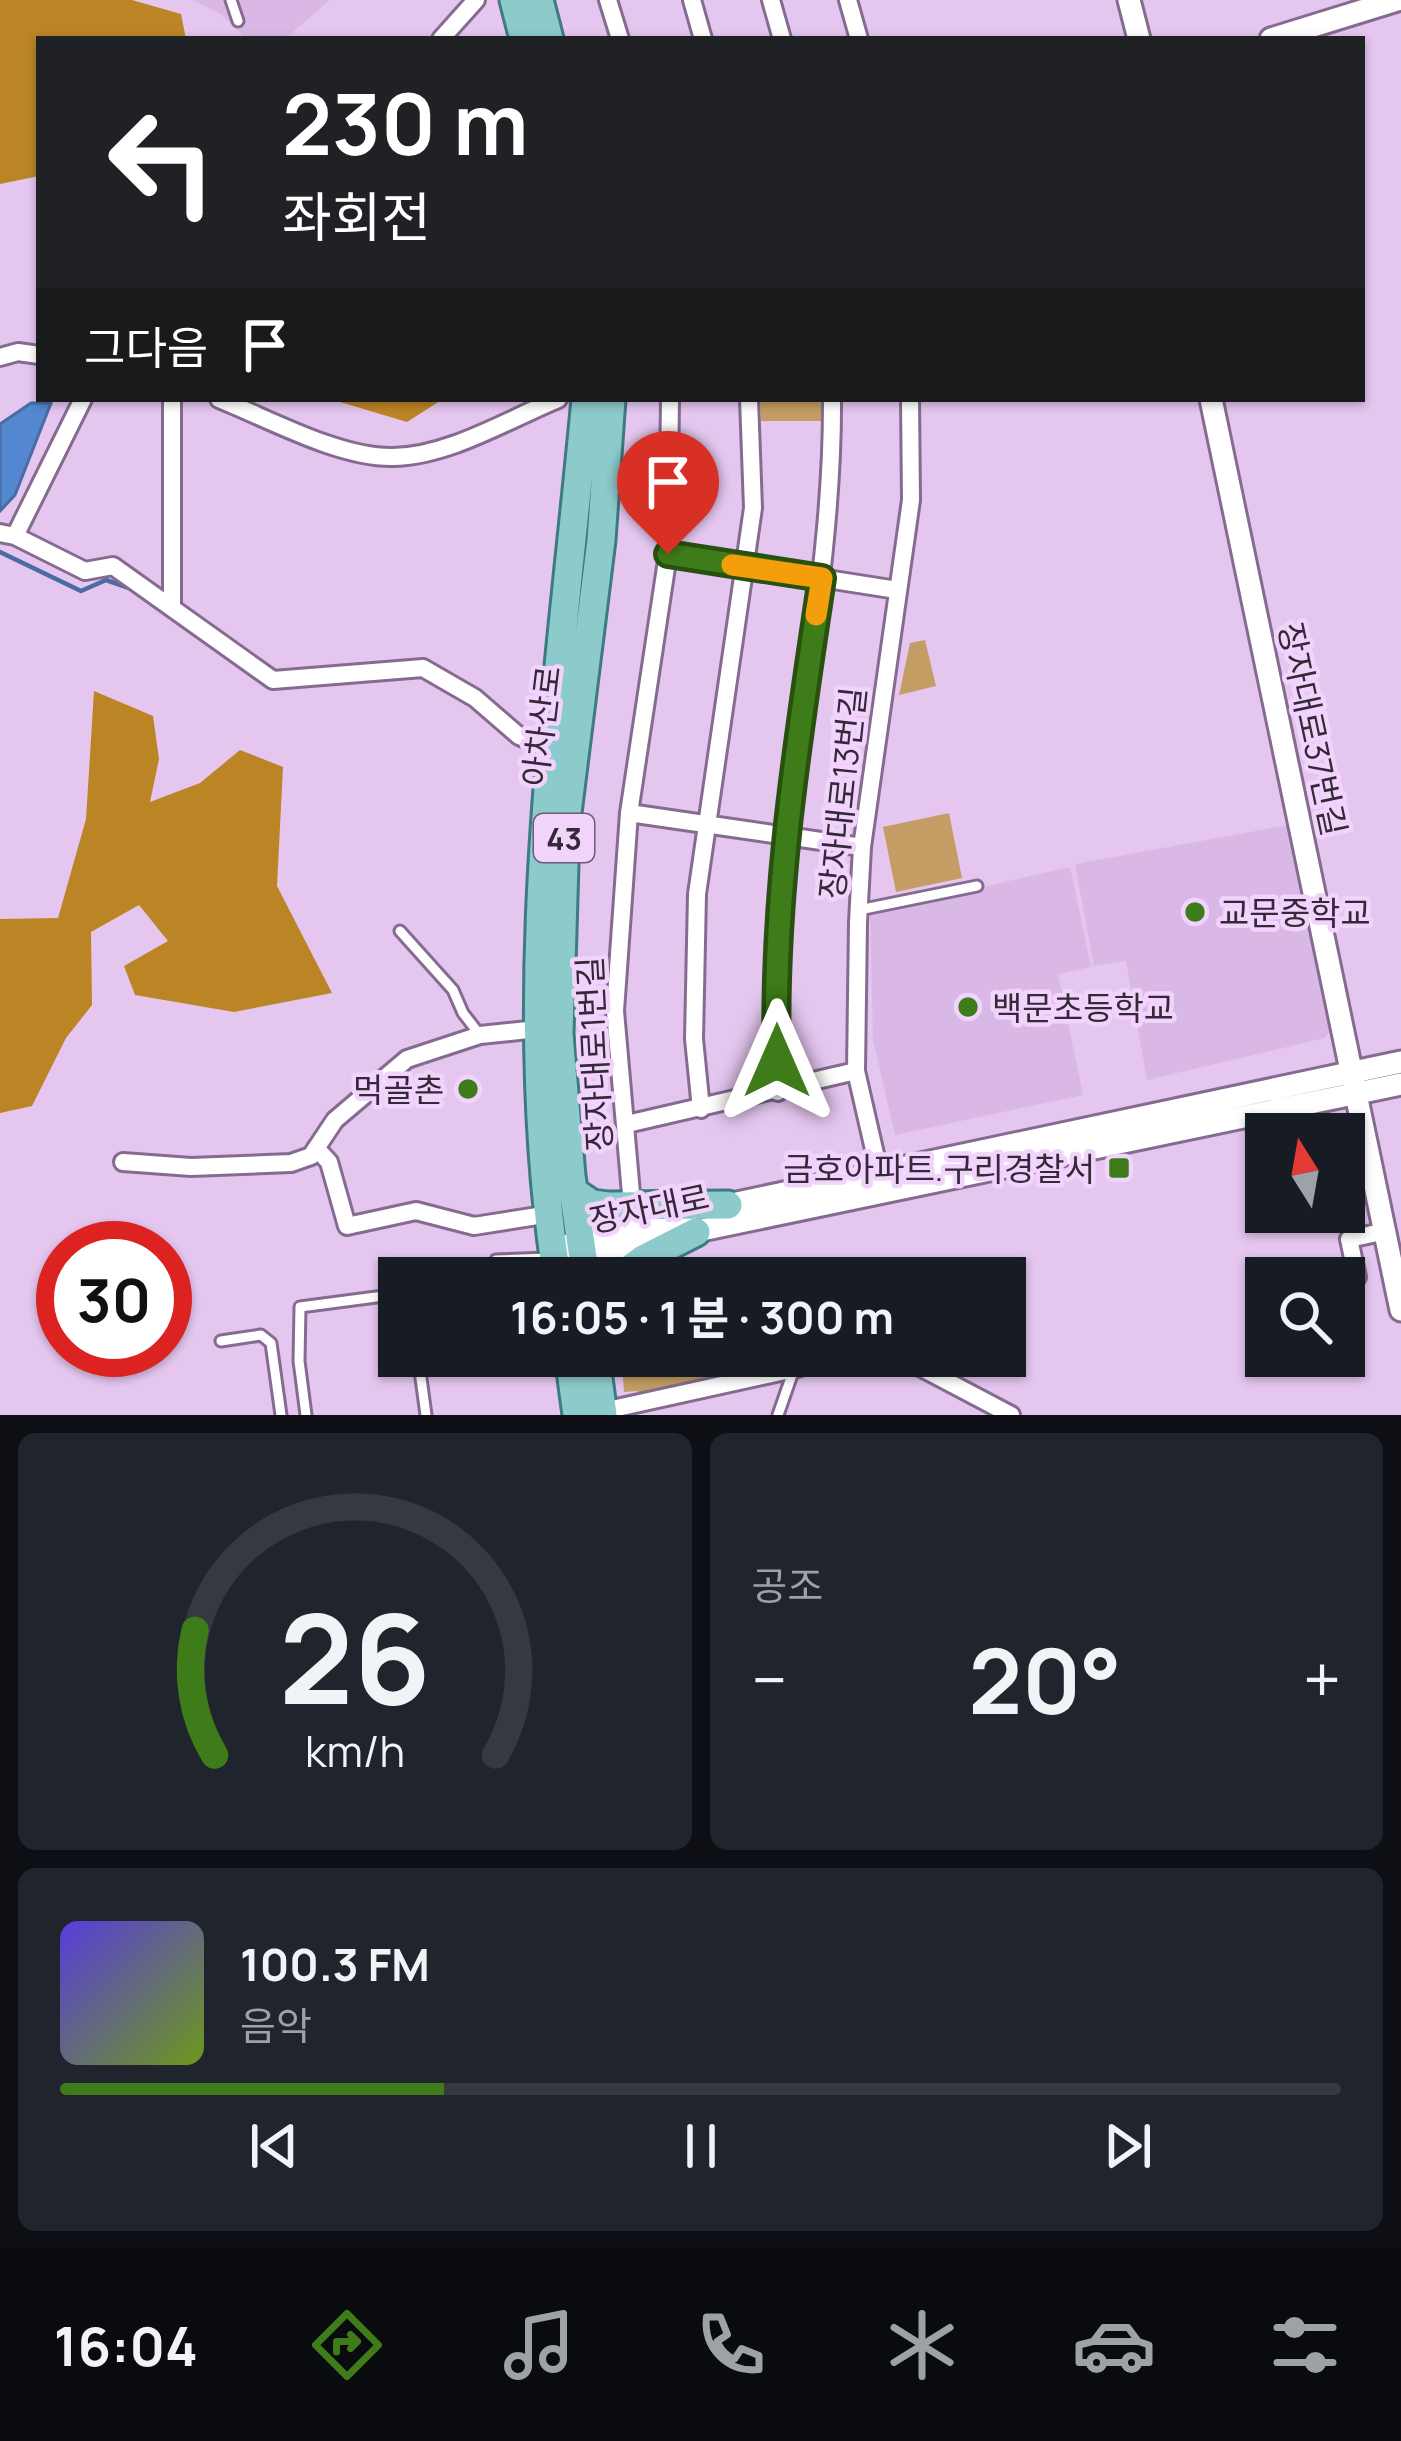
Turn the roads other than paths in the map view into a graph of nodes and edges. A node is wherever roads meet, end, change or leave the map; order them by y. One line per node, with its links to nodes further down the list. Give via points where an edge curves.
1 (231, 0): 11 (lane)
2 (476, 0): 12 (street)
3 (514, 0): 13 (main road)
4 (538, 0): 14 (main road)
5 (608, 0): 15 (street)
6 (692, 0): 16 (street)
7 (771, 0): 17 (street)
8 (848, 0): 18 (street)
9 (1129, 0): 19 (street)
10 (1397, 0): 20 (street)
11 (238, 21)
12 (444, 36)
13 (523, 36)
14 (548, 36)
15 (619, 36)
16 (702, 36)
17 (781, 36)
18 (858, 36)
19 (1138, 36)
20 (1281, 36)
21 (36, 355): 22 (street)
22 (0, 357)
23 (80, 402): 34 (street)
24 (172, 402): 39 (street)
25 (225, 402): 26 (street, via 340,448 392,457 437,449)
26 (550, 402)
27 (586, 402): 40 (main road, 아차산로 / 43)
28 (611, 402): 40 (main road, 아차산로 / 43, via 601,540)
29 (670, 402): 35 (street, 장자대로1번길)
30 (749, 402): 36 (street, via 753,508)
31 (832, 402): 37 (street, 장자대로13번길)
32 (910, 402): 38 (street, 장자대로13번길, via 911,500)
33 (1212, 402): 52 (street, 장자대로37번길)
34 (8, 535): 39 (street, via 85,572 113,566)
35 (668, 554): 36 (street); 41 (street, 장자대로1번길)
36 (744, 568): 37 (street); 42 (street)
37 (822, 578): 38 (street); 43 (street, 장자대로13번길)
38 (897, 590): 44 (street, 장자대로13번길)
39 (172, 608): 40 (street, via 273,680 423,668 519,736)
40 (564, 752): 48 (main road, 아차산로 / 43, via 539,907); 60 (main road, 아차산로 / 43, via 559,1034)
41 (629, 813): 42 (street); 56 (street, 장자대로1번길, via 615,1010)
42 (706, 823): 43 (street); 55 (street, via 694,1039)
43 (787, 836): 44 (street); 54 (street, 장자대로13번길)
44 (862, 847): 46 (street, 장자대로13번길)
45 (977, 886): 46 (lane)
46 (859, 910): 51 (street, 장자대로13번길)
47 (400, 931): 49 (lane, via 453,990)
48 (538, 1029): 49 (street); 63 (main road, 아차산로 / 43)
49 (480, 1035): 57 (street, via 407,1059 335,1120)
50 (1401, 1062): 52 (street, 장자대로)
51 (856, 1071): 54 (street); 59 (street, 장자대로13번길)
52 (1355, 1082): 53 (street, 장자대로); 59 (street, 장자대로); 64 (street, 장자대로37번길)
53 (1401, 1084)
54 (778, 1092): 55 (street)
55 (701, 1109): 56 (street)
56 (626, 1124): 61 (street, 장자대로1번길)
57 (316, 1148): 58 (street, via 291,1163 259,1166); 63 (street, via 329,1162 347,1226 416,1211 474,1226)
58 (123, 1162)
59 (881, 1183): 62 (street, 장자대로); 65 (street, 장자대로)
60 (574, 1192): 61 (main road, via 592,1204); 67 (main road, 아차산로 / 43)
61 (632, 1205): 62 (main road)
62 (728, 1205): 67 (street, 장자대로)
63 (550, 1214): 66 (main road, 아차산로 / 43)
64 (1386, 1231): 69 (street, via 1349,1239); 71 (street, 장자대로37번길)
65 (696, 1232): 67 (street, 장자대로); 68 (main road)
66 (554, 1257)
67 (584, 1257)
68 (647, 1257)
69 (1353, 1257)
70 (378, 1297): 81 (lane, via 300,1307)
71 (1401, 1310)
72 (221, 1341): 80 (lane, via 261,1335 271,1343)
73 (421, 1377): 82 (lane)
74 (580, 1377): 79 (main road)
75 (597, 1377): 79 (main road)
76 (759, 1377): 79 (street)
77 (791, 1377): 83 (lane)
78 (939, 1377): 84 (street)
79 (598, 1414)
80 (281, 1415)
81 (306, 1415)
82 (426, 1415)
83 (778, 1415)
84 (1012, 1415)

